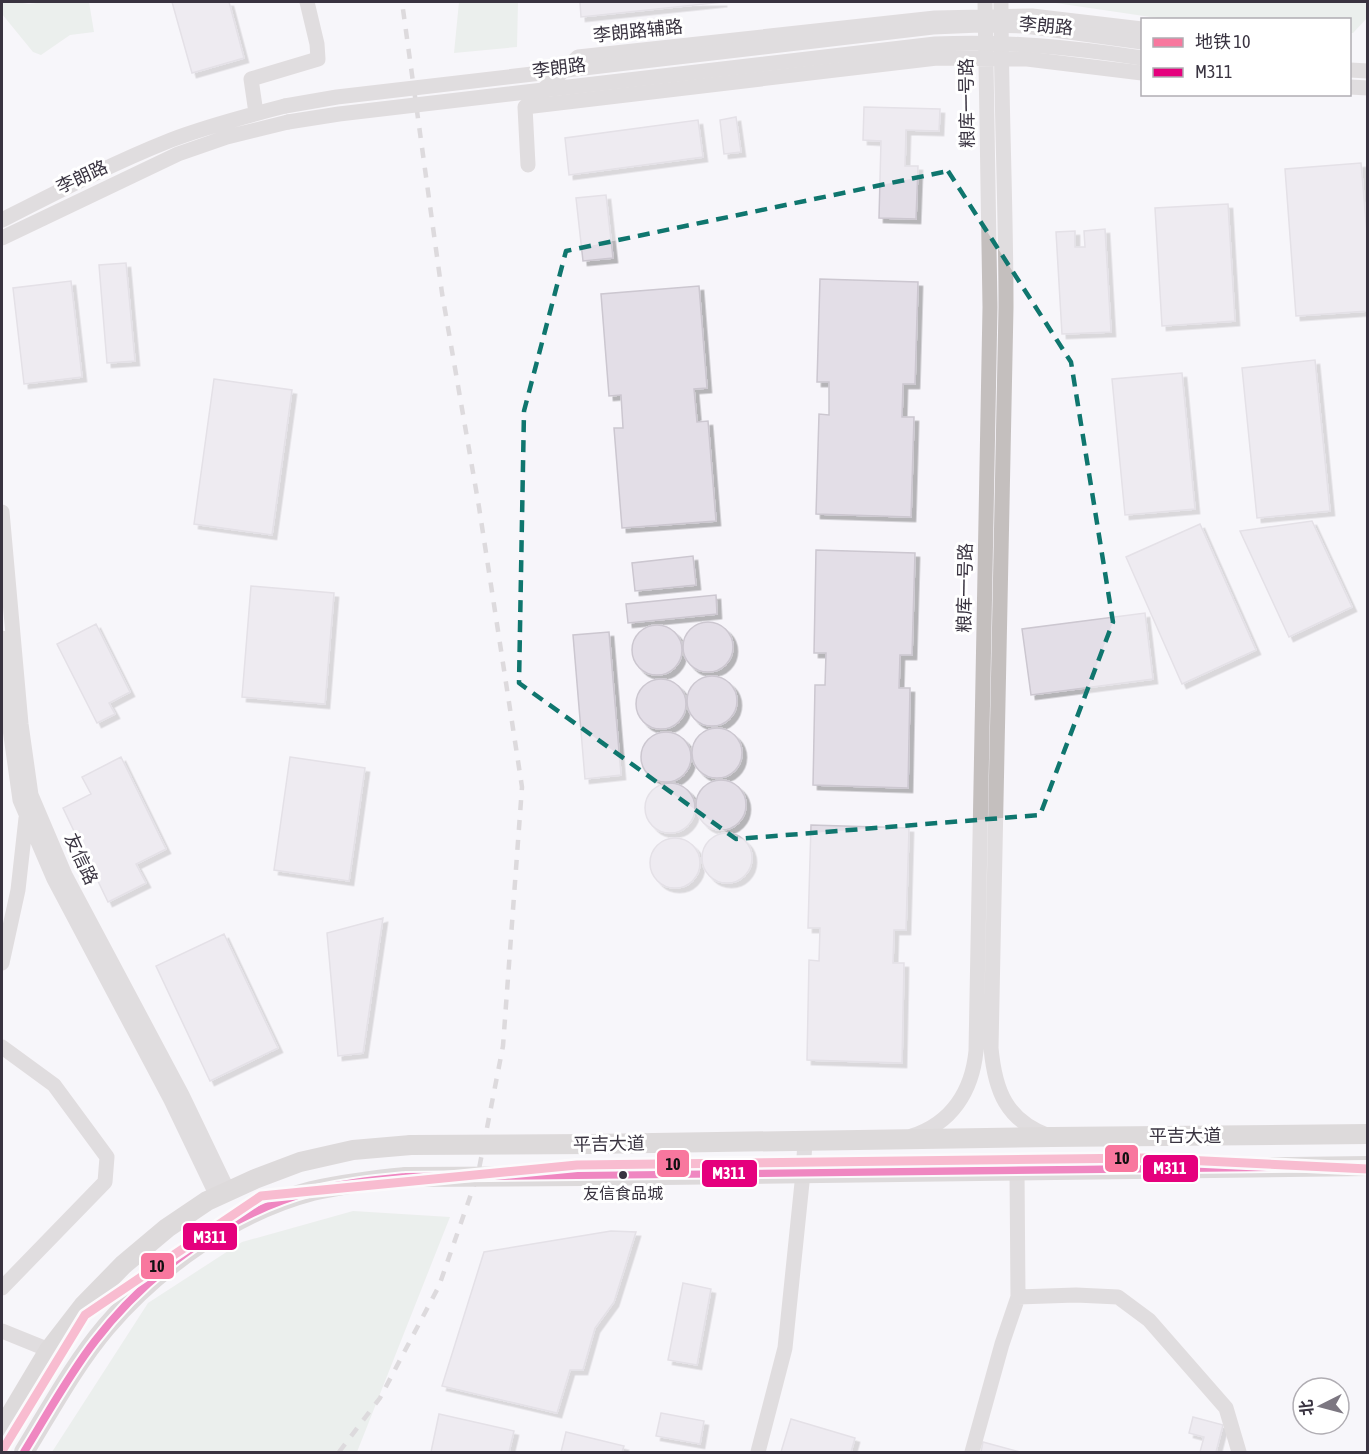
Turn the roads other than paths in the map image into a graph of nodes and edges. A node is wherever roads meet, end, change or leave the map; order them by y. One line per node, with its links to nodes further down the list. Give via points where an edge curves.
1 (307, 2): 13 (street, via 318,59 251,79)
2 (993, 9): 3 (street, 李朗路辅路); 5 (street, 粮库一号路); 12 (street, 李朗路辅路, via 578,57)
3 (1141, 29)
4 (1141, 42): 13 (street, 李朗路, bridge, via 1025,26 933,27 348,95)
5 (993, 58): 9 (street); 12 (street, via 937,58); 23 (street, 粮库一号路, via 1006,220 1006,307 991,1048 998,1090 1009,1109 1035,1131); 24 (street, 粮库一号路, via 976,1051 968,1089 957,1107 942,1122)
6 (1141, 58): 16 (street, 李朗路, bridge, via 1064,46 935,44 288,122 178,154)
7 (1351, 70): 8 (street)
8 (1368, 71)
9 (1141, 73)
10 (1351, 87): 11 (street)
11 (1368, 88)
12 (525, 107): 14 (street)
13 (256, 113): 15 (street, 李朗路, via 171,140)
14 (528, 165)
15 (2, 220)
16 (2, 238)
17 (2, 512): 29 (street, 友信路, via 31,795 65,875 182,1095)
18 (2, 638): 19 (street, 友信路, via 20,800)
19 (27, 816): 20 (street, via 18,890); 29 (street, 友信路, via 54,879)
20 (2, 963)
21 (2, 1047): 30 (street, via 54,1085 107,1157 105,1182)
22 (1368, 1134): 23 (main road, 平吉大道)
23 (1052, 1137): 24 (main road, 平吉大道)
24 (903, 1139): 25 (main road, 平吉大道)
25 (805, 1142): 28 (street); 29 (main road, 平吉大道, bridge, via 411,1145 353,1150 300,1162)
26 (1368, 1166): 27 (main road, 平吉大道)
27 (1017, 1170): 28 (main road, 平吉大道); 31 (street)
28 (803, 1173): 35 (main road, 平吉大道, bridge, via 406,1178 358,1181 309,1192 223,1228 145,1288 106,1327); 36 (street, via 784,1348)
29 (223, 1194): 33 (main road, 平吉大道, via 167,1228 123,1265 83,1306)
30 (2, 1287)
31 (1018, 1297): 37 (street); 38 (street, via 1118,1297 1149,1320 1226,1408)
32 (2, 1331): 33 (street)
33 (50, 1350): 34 (main road, 平吉大道)
34 (2, 1430)
35 (24, 1452)
36 (758, 1452)
37 (972, 1452)
38 (1239, 1452)

